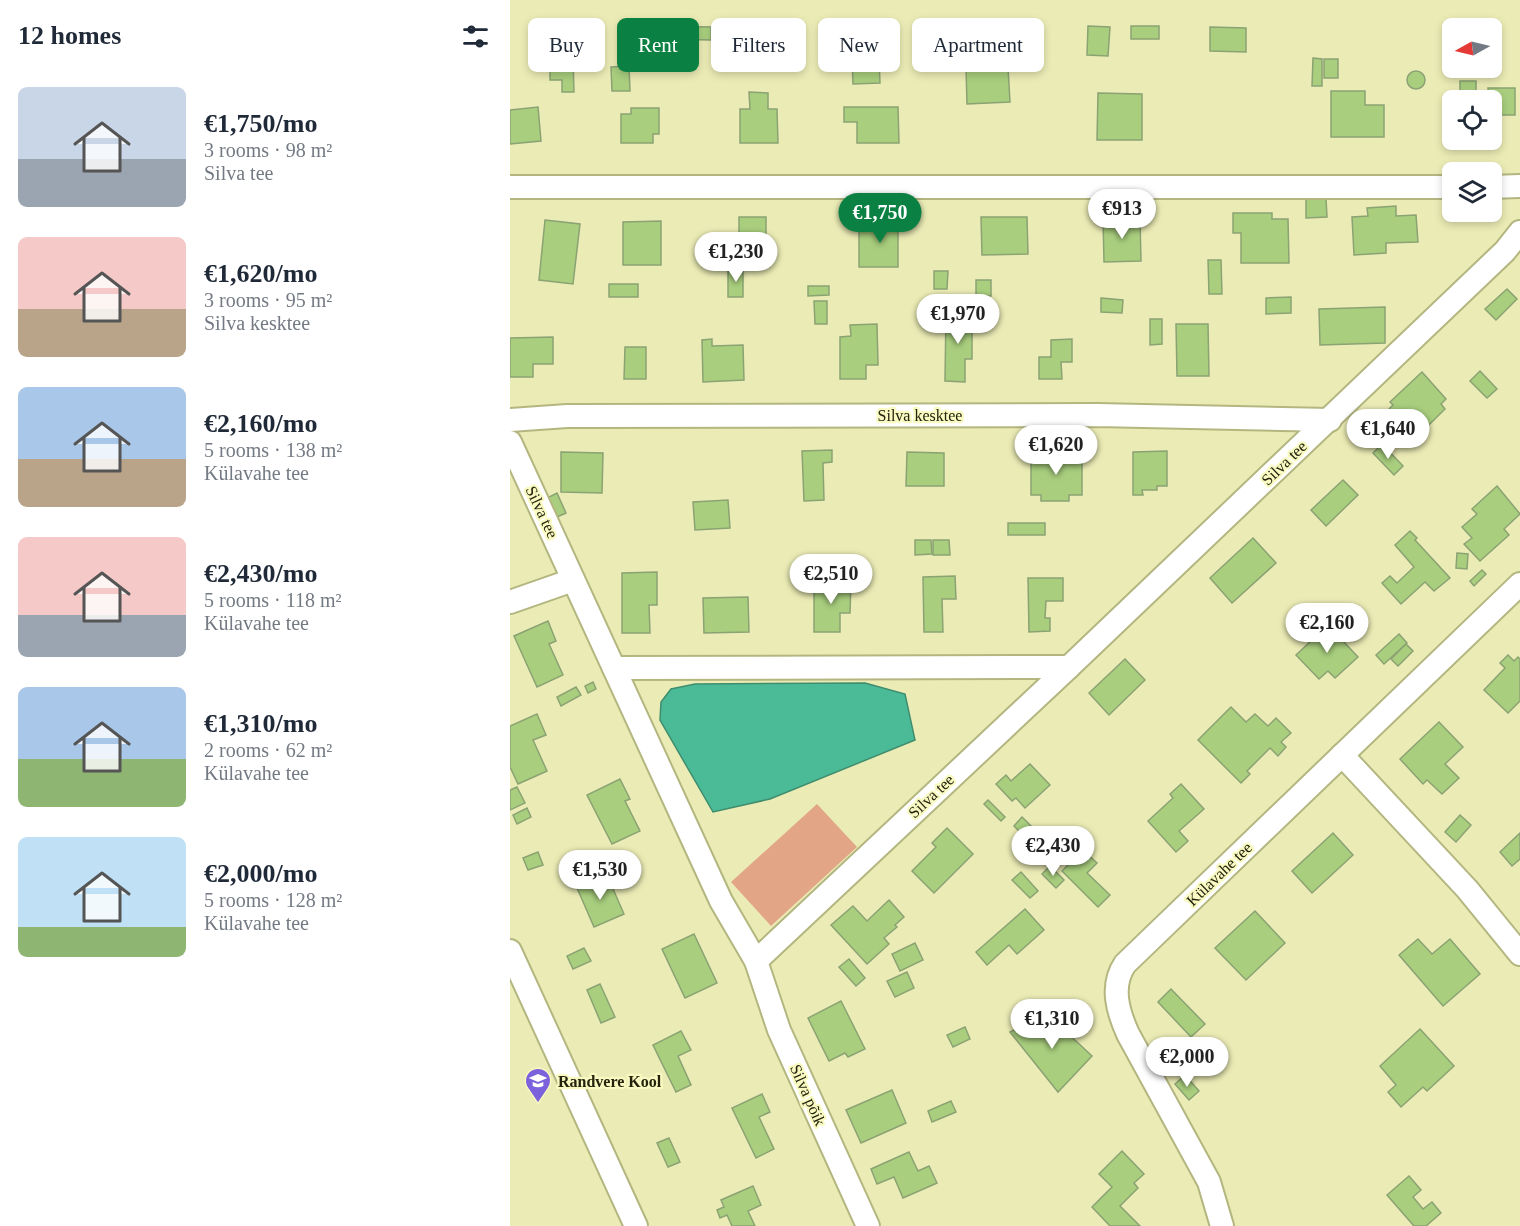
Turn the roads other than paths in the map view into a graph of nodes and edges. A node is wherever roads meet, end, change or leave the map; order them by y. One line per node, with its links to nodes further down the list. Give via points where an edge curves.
1 (1520, 186): 4 (street)
2 (510, 187): 3 (street)
3 (1442, 187)
4 (1502, 187)
5 (1520, 232): 7 (street, Silva tee, via 1506,251)
6 (510, 420): 7 (street, Silva kesktee, via 567,416 1085,415)
7 (1330, 420): 12 (street, Silva tee)
8 (510, 442): 9 (street, Silva tee)
9 (573, 580): 11 (street); 13 (street, Silva tee)
10 (1520, 584): 14 (street, Külavahe tee)
11 (510, 602)
12 (1069, 667): 13 (street); 17 (street, Silva tee)
13 (614, 668): 17 (street, Silva tee, via 721,901)
14 (1342, 755): 16 (street, via 1467,889); 20 (street, Külavahe tee, via 1118,974 1117,999 1124,1026 1209,1182)
15 (510, 951): 18 (street)
16 (1520, 954)
17 (756, 961): 19 (street, Silva põik, via 779,1030)
18 (636, 1226)
19 (868, 1226)
20 (1222, 1226)

